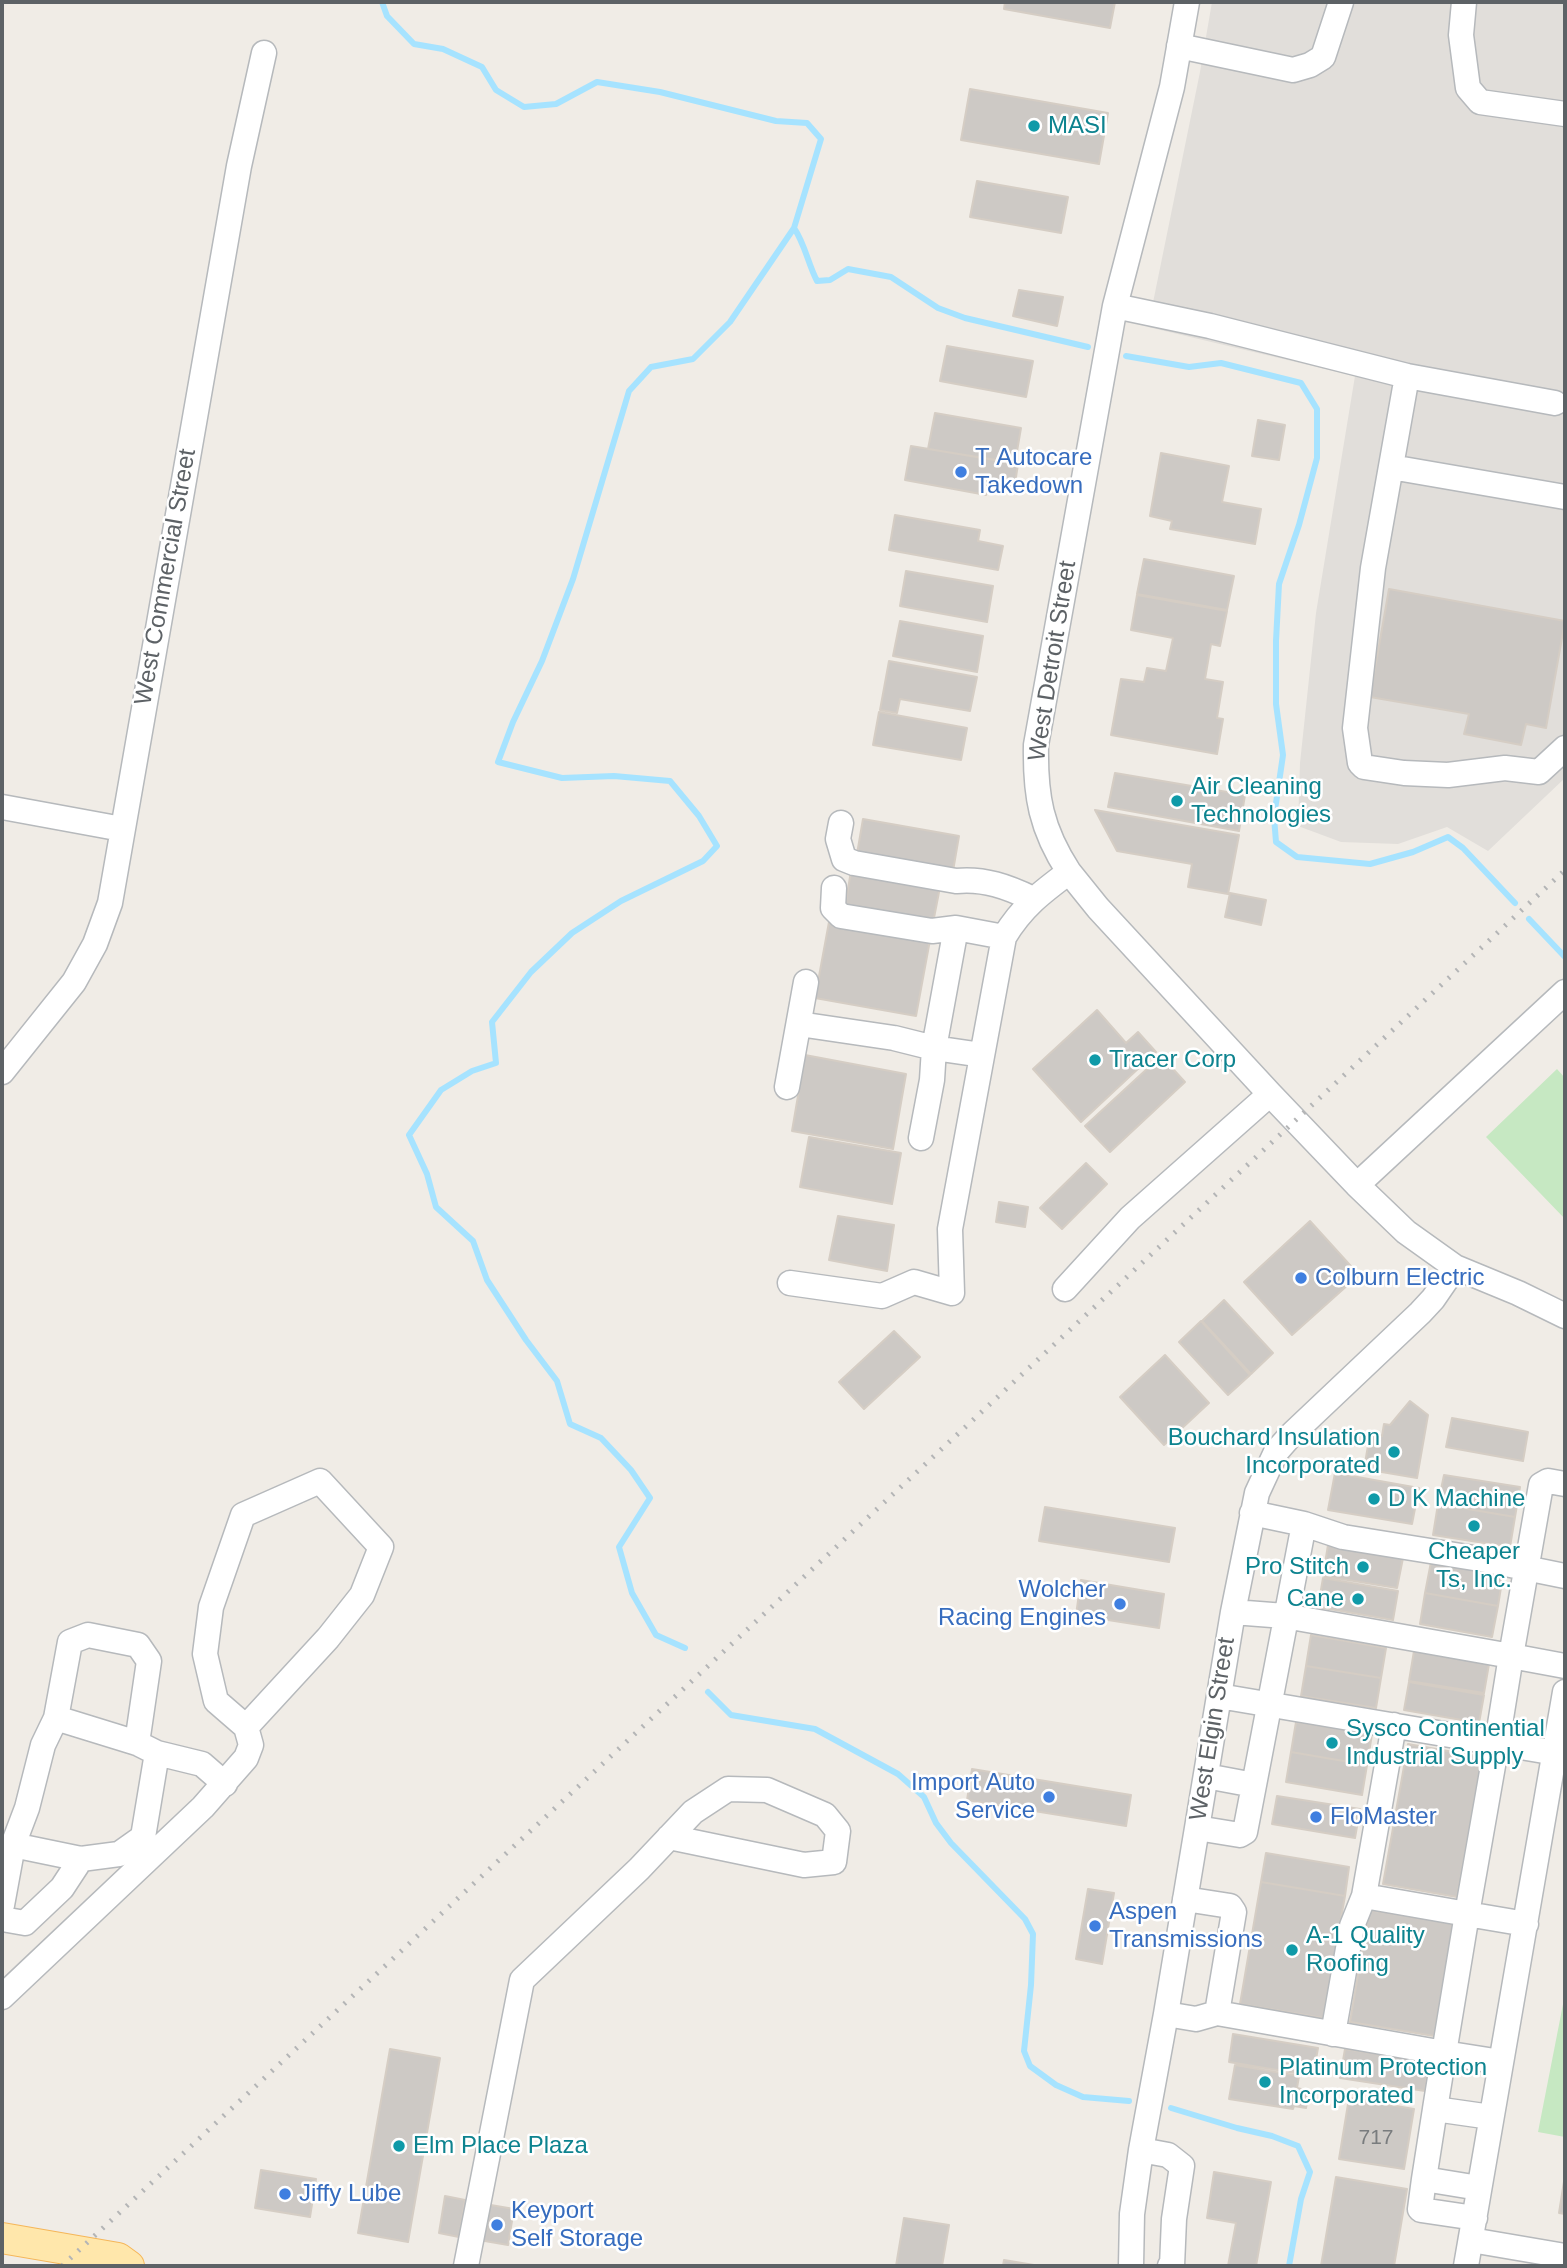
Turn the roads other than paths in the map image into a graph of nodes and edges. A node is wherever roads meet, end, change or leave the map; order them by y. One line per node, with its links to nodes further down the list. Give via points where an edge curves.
1 (1187, 2): 4 (street, West Detroit Street)
2 (1341, 2): 4 (street, via 1323,57 1293,70)
3 (1464, 2): 6 (street, via 1461,35 1468,88 1480,102)
4 (1179, 46): 7 (street, West Detroit Street)
5 (264, 53): 15 (street, West Commercial Street, via 239,166)
6 (1565, 114)
7 (1115, 306): 8 (street); 16 (street, West Detroit Street, via 1036,745 1042,818)
8 (1407, 376): 9 (street); 10 (street)
9 (1555, 403)
10 (1391, 467): 11 (street); 12 (street, via 1373,568 1355,728 1360,763 1404,773 1448,775 1505,768 1539,772)
11 (1565, 496)
12 (1565, 748)
13 (2, 807): 15 (street)
14 (841, 822): 18 (street, via 838,839 844,859 956,881 983,881)
15 (122, 829): 26 (street, West Commercial Street, via 110,902 94,944 74,982)
16 (1069, 872): 18 (street); 28 (street, West Detroit Street)
17 (834, 888): 19 (street, via 833,908 841,916 932,931)
18 (1033, 899): 20 (street)
19 (956, 928): 20 (street); 24 (street)
20 (1004, 937): 25 (street)
21 (806, 982): 23 (street)
22 (1565, 992): 30 (street)
23 (799, 1024): 24 (street); 27 (street)
24 (934, 1048): 25 (street); 29 (street)
25 (982, 1055): 32 (street, via 950,1229 952,1293 914,1282 882,1296)
26 (2, 1072)
27 (787, 1087)
28 (1270, 1094): 30 (street, West Detroit Street); 33 (street, via 1130,1218)
29 (921, 1138)
30 (1357, 1185): 31 (street, West Detroit Street, via 1406,1232)
31 (1455, 1267): 34 (street, West Detroit Street); 36 (street, West Elgin Street, via 1420,1313 1276,1452)
32 (790, 1283)
33 (1065, 1289)
34 (1565, 1316)
35 (1565, 1484): 38 (street, via 1548,1481 1541,1485)
36 (1252, 1513): 37 (street); 40 (street, West Elgin Street)
37 (1304, 1524): 38 (street, via 1343,1537); 41 (street)
38 (1526, 1569): 39 (street); 42 (street)
39 (1565, 1576)
40 (1233, 1612): 41 (street); 45 (street, West Elgin Street)
41 (1285, 1616): 42 (street); 46 (street)
42 (1511, 1656): 43 (street); 50 (street)
43 (1565, 1666)
44 (1565, 1692): 52 (street)
45 (1219, 1696): 46 (street); 53 (street, West Elgin Street)
46 (1269, 1704): 48 (street); 55 (street)
47 (56, 1718): 51 (street); 51 (street, via 70,1642 89,1635 138,1645 149,1661); 58 (street)
48 (1394, 1725): 50 (street); 60 (street)
49 (246, 1727): 49 (street, via 362,1595 381,1547 320,1481 243,1515 211,1607 205,1654 216,1701); 54 (street, via 251,1745)
50 (1497, 1743): 52 (street); 63 (street)
51 (147, 1748): 54 (street, via 202,1764); 59 (street, via 143,1837 119,1854)
52 (1556, 1753): 65 (street)
53 (1206, 1776): 55 (street); 56 (street, West Elgin Street)
54 (225, 1784): 66 (street)
55 (1254, 1785): 56 (street, via 1245,1832)
56 (1197, 1828): 61 (street, West Elgin Street)
57 (669, 1837): 57 (street, via 693,1812 728,1789 767,1790 825,1815 838,1831 834,1862 804,1865); 81 (street, via 522,1980)
58 (12, 1845): 59 (street); 62 (street)
59 (81, 1859): 64 (street, via 62,1888 25,1923)
60 (1364, 1896): 63 (street); 69 (street, via 1352,1926)
61 (1185, 1899): 67 (street, West Elgin Street); 68 (street, via 1230,1906 1234,1912)
62 (2, 1905)
63 (1467, 1914): 65 (street); 70 (street)
64 (2, 1919)
65 (1526, 1924): 71 (street)
66 (2, 1997)
67 (1166, 2014): 68 (street, via 1196,2019); 74 (street, West Elgin Street)
68 (1217, 2014): 69 (street)
69 (1333, 2034): 70 (street)
70 (1444, 2053): 71 (street); 72 (street)
71 (1501, 2062): 73 (street)
72 (1435, 2109): 73 (street); 75 (street)
73 (1491, 2118): 76 (street)
74 (1141, 2150): 82 (street, West Elgin Street); 83 (street, via 1168,2155 1182,2166)
75 (1424, 2179): 76 (street); 77 (street, via 1420,2209)
76 (1479, 2188): 77 (street)
77 (1473, 2229): 79 (street); 84 (street)
78 (2, 2238): 80 (main road, via 118,2258)
79 (1565, 2256)
80 (129, 2266)
81 (466, 2266)
82 (1131, 2266)
83 (1172, 2266)
84 (1466, 2266)

